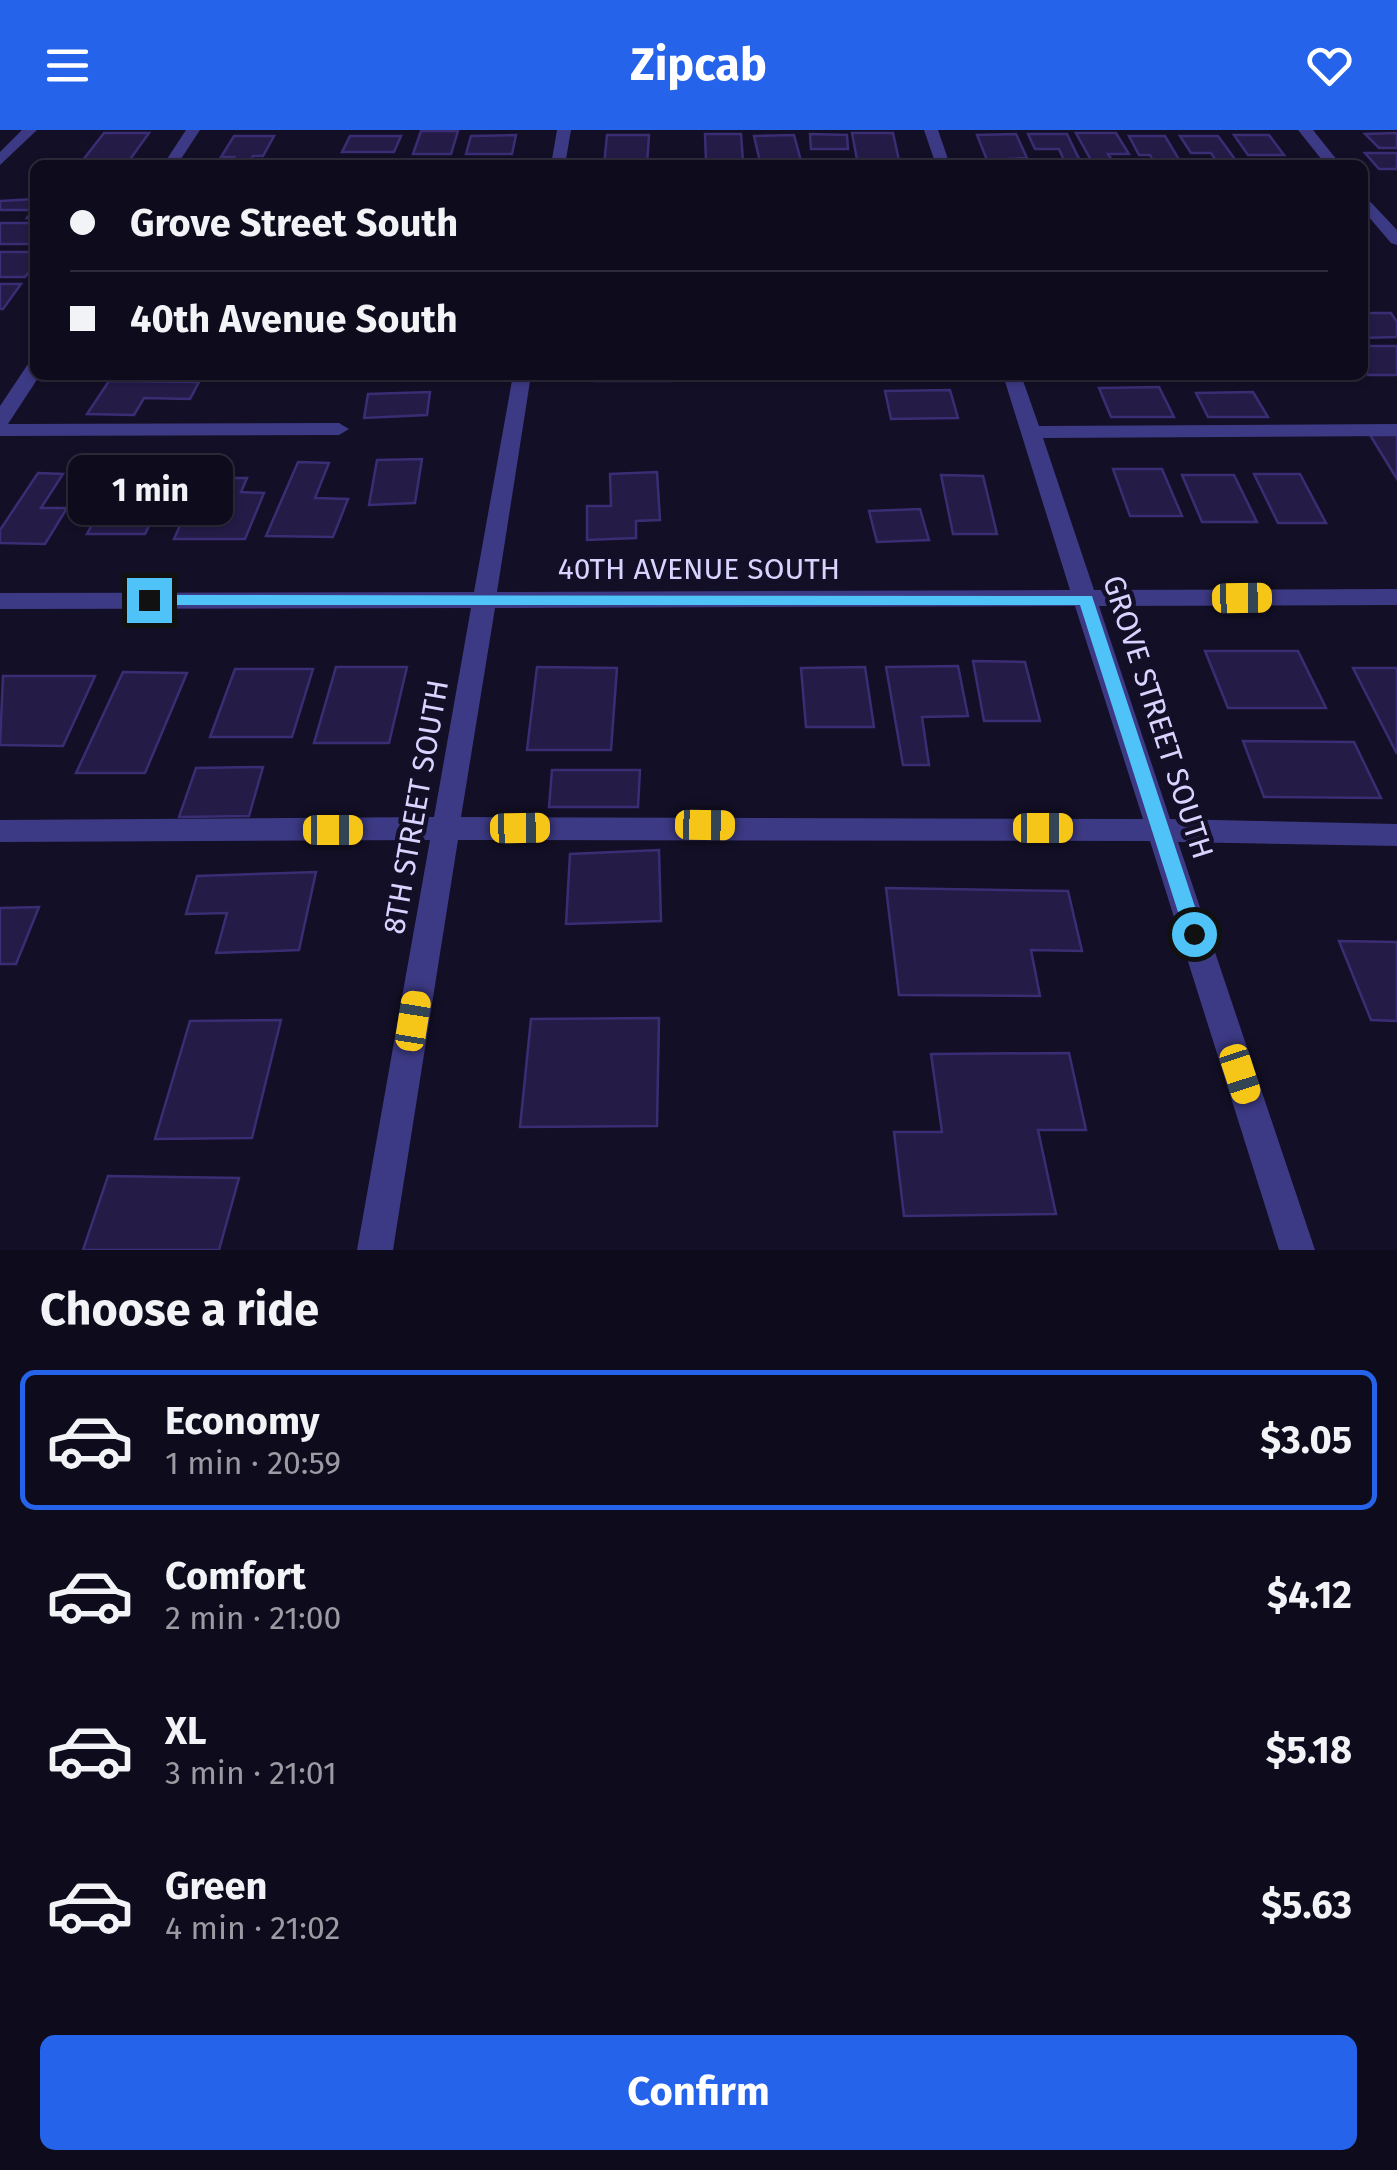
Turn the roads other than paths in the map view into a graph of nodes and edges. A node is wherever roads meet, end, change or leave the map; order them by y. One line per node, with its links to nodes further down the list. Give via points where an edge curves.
1 (30, 130): 10 (street)
2 (193, 130): 6 (street)
3 (564, 130): 7 (street)
4 (932, 130): 8 (street)
5 (1305, 130): 9 (street)
6 (173, 160)
7 (559, 160)
8 (941, 160)
9 (1330, 160)
10 (0, 161)
11 (1368, 204): 12 (street)
12 (1393, 231)
13 (30, 376): 16 (street)
14 (521, 380): 22 (street, 8TH STREET SOUTH)
15 (1014, 380): 20 (street, GROVE STREET SOUTH)
16 (0, 421)
17 (339, 429): 18 (street)
18 (0, 430)
19 (1397, 430): 20 (street)
20 (1030, 432): 23 (street, GROVE STREET SOUTH)
21 (1397, 597): 23 (street, 40TH AVENUE SOUTH)
22 (484, 598): 23 (street, 40TH AVENUE SOUTH); 24 (street, 40TH AVENUE SOUTH); 26 (street, 8TH STREET SOUTH)
23 (1086, 600): 25 (street, GROVE STREET SOUTH)
24 (0, 601)
25 (1160, 828): 26 (street, via 669,824); 28 (street); 30 (street, GROVE STREET SOUTH)
26 (445, 830): 27 (street); 29 (street, 8TH STREET SOUTH)
27 (0, 831)
28 (1397, 835)
29 (375, 1250)
30 (1297, 1250)

